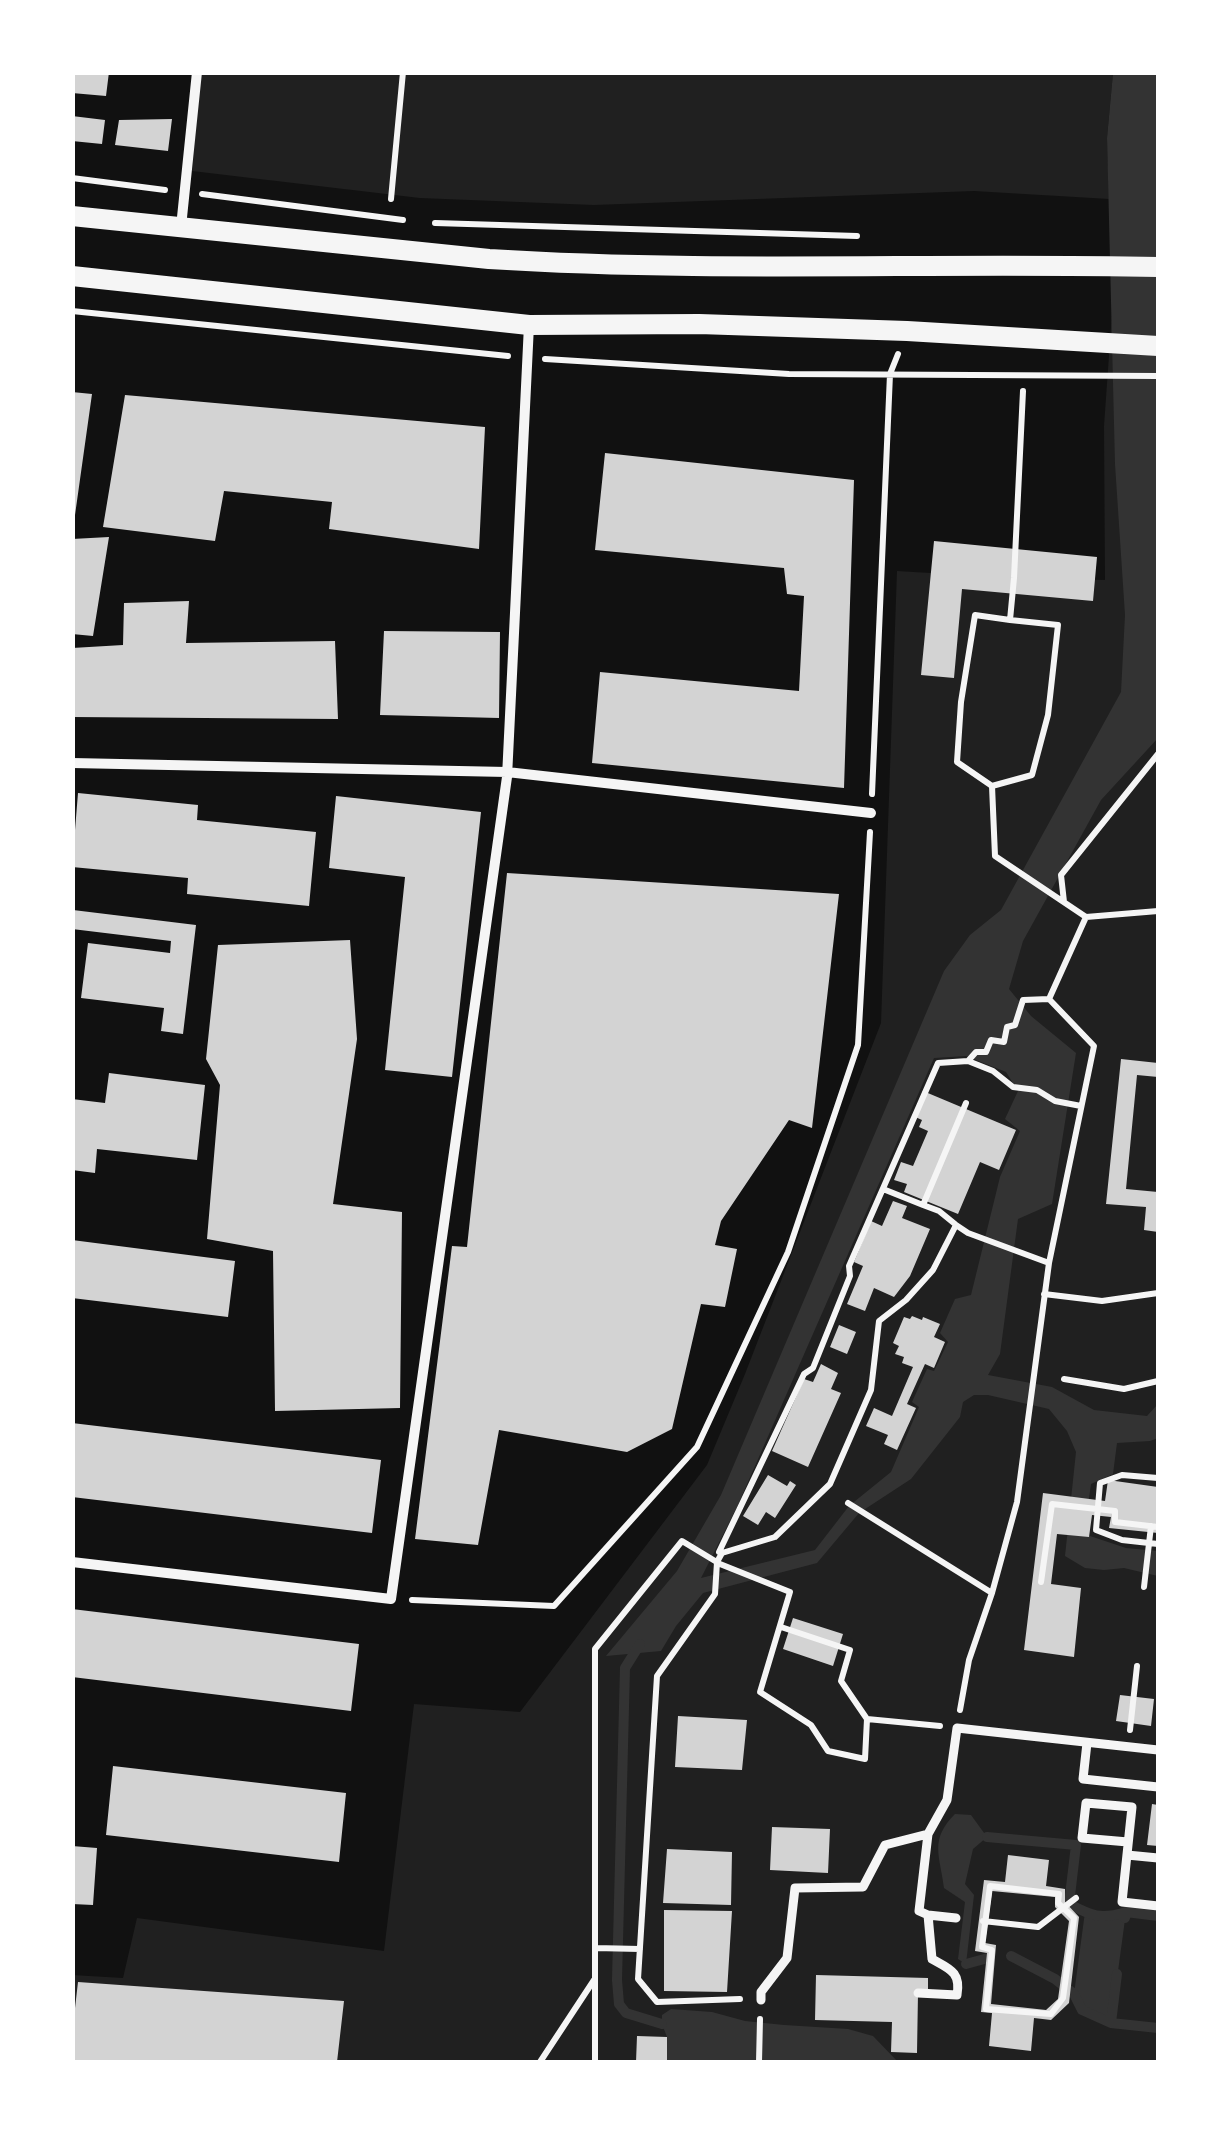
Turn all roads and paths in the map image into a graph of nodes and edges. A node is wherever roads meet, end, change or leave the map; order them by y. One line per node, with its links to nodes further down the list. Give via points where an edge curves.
1 (197, 72): 4 (street)
2 (404, 72): 5 (path)
3 (72, 178): 4 (path)
4 (186, 192): 7 (path); 9 (street)
5 (390, 199)
6 (72, 216): 9 (main road)
7 (412, 221)
8 (431, 223): 10 (path)
9 (181, 228): 11 (main road, via 539,262)
10 (866, 236)
11 (1158, 267)
12 (72, 276): 13 (main road)
13 (529, 325): 14 (main road); 22 (street)
14 (907, 331): 15 (main road); 24 (path, via 890,374)
15 (1158, 346)
16 (1043, 376): 17 (path)
17 (1158, 376)
18 (1023, 390): 19 (path)
19 (1010, 620): 23 (path, via 975,615 961,702 957,762); 23 (path, via 1058,625 1052,687 1032,775)
20 (1158, 754): 25 (path, via 1061,875)
21 (72, 763): 22 (street)
22 (507, 772): 24 (street); 51 (street)
23 (992, 786): 25 (path, via 995,856)
24 (871, 814): 51 (path, via 858,1045 788,1252 698,1448 554,1606)
25 (1064, 902): 27 (path)
26 (1158, 911): 27 (path)
27 (1086, 916): 28 (path)
28 (1049, 999): 29 (path, via 1024,1000 1004,1042 992,1040 986,1052); 31 (path, via 1094,1046)
29 (968, 1061): 31 (path, via 1012,1086); 32 (path, via 938,1063)
30 (966, 1103): 33 (path)
31 (1082, 1106): 35 (path)
32 (882, 1189): 33 (path); 45 (path, via 813,1368 804,1374)
33 (923, 1205): 34 (path)
34 (956, 1225): 35 (path); 45 (path, via 934,1270 879,1320 872,1390 830,1484 776,1538)
35 (1049, 1263): 37 (path)
36 (1158, 1293): 37 (path, via 1102,1302)
37 (1044, 1294): 50 (path, via 1018,1502)
38 (1064, 1379): 39 (path, via 1124,1389)
39 (1158, 1381)
40 (1158, 1478): 42 (path, via 1122,1475 1100,1483)
41 (848, 1503): 50 (path)
42 (1098, 1510): 43 (path, via 1115,1511 1114,1522); 44 (path, via 1096,1530); 48 (path, via 1052,1504)
43 (1155, 1527): 44 (path)
44 (1154, 1544): 49 (path)
45 (722, 1554): 47 (path)
46 (72, 1562): 51 (street)
47 (717, 1562): 52 (path, via 790,1592); 71 (path, via 682,1541 595,1649); 72 (path, via 715,1594 657,1676)
48 (1042, 1582)
49 (1144, 1588)
50 (992, 1593): 56 (path, via 969,1660)
51 (391, 1599)
52 (781, 1626): 54 (path, via 850,1650 841,1681); 54 (path, via 760,1692 810,1725 828,1751 864,1759)
53 (1137, 1666): 58 (path)
54 (868, 1719): 55 (path)
55 (944, 1726)
56 (957, 1728): 57 (street); 61 (street, via 947,1800)
57 (1087, 1743): 58 (street); 60 (street, via 1084,1779)
58 (1128, 1746): 59 (street)
59 (1158, 1750)
60 (1158, 1786)
61 (928, 1834): 68 (street, via 918,1911); 75 (street, via 885,1845 863,1887 795,1888 786,1958)
62 (1128, 1842): 62 (street, via 1082,1838 1086,1803 1132,1807); 63 (street)
63 (1127, 1855): 64 (street); 66 (street, via 1122,1902)
64 (1158, 1858)
65 (1076, 1898): 67 (path)
66 (1158, 1906)
67 (1063, 1908): 70 (path, via 1038,1927); 70 (path, via 1058,1894 990,1886); 70 (path, via 1074,1918 1063,1998 1050,2014 986,2008 992,1950 982,1948)
68 (928, 1914): 69 (street); 74 (street, via 932,1959 953,1970 959,1982 957,1995)
69 (956, 1918)
70 (984, 1922)
71 (594, 1948): 72 (path); 73 (path)
72 (640, 1949): 75 (path, via 638,1980 658,2002)
73 (594, 1980): 76 (path); 77 (path)
74 (918, 1993)
75 (761, 1996): 78 (path)
76 (540, 2062)
77 (595, 2062)
78 (759, 2062)

